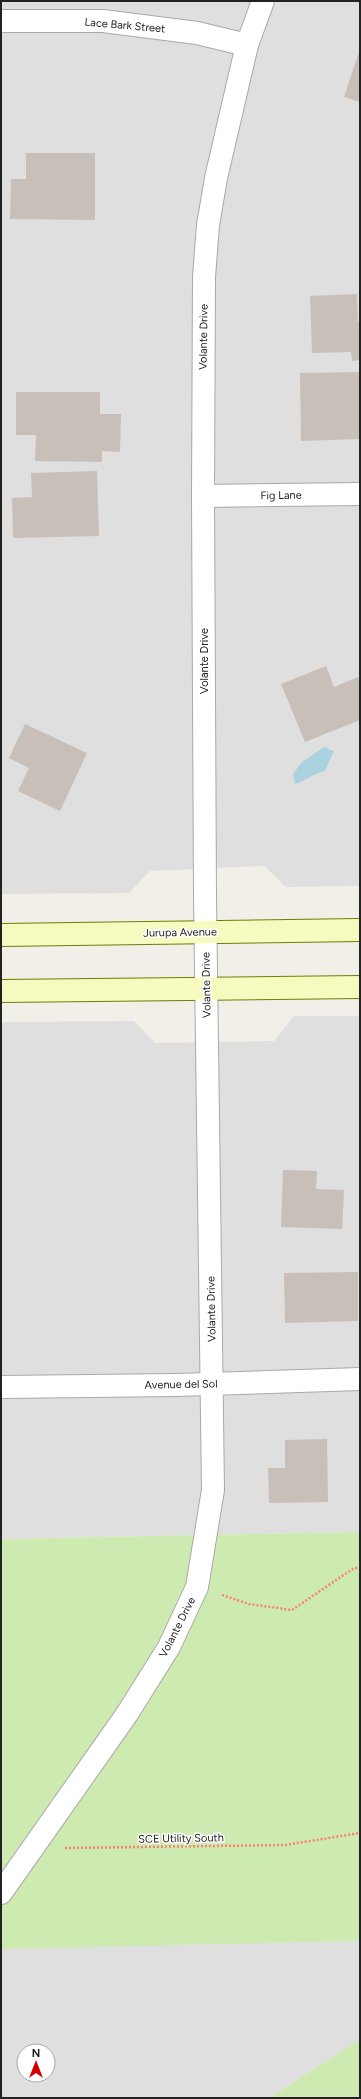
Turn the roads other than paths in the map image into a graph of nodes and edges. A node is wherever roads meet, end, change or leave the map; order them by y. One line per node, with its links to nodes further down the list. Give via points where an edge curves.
1 (263, 1): 3 (street, Volante Drive)
2 (1, 21): 3 (street, Lace Bark Street, via 103,21 197,33)
3 (247, 45): 5 (street, Volante Drive, via 216,178 208,225 203,329)
4 (360, 494): 5 (street, Fig Lane)
5 (203, 496): 7 (street, Volante Drive)
6 (360, 930): 7 (main road, Jurupa Avenue)
7 (206, 932): 8 (main road, Jurupa Avenue); 10 (street, Volante Drive)
8 (1, 935)
9 (360, 987): 10 (main road)
10 (206, 989): 11 (main road); 13 (street, Volante Drive)
11 (1, 991)
12 (360, 1379): 13 (street, Avenue del Sol)
13 (212, 1384): 14 (street, Avenue del Sol); 15 (street, Volante Drive, via 213,1490 197,1587 169,1648 127,1714)
14 (1, 1387)
15 (1, 1893)

